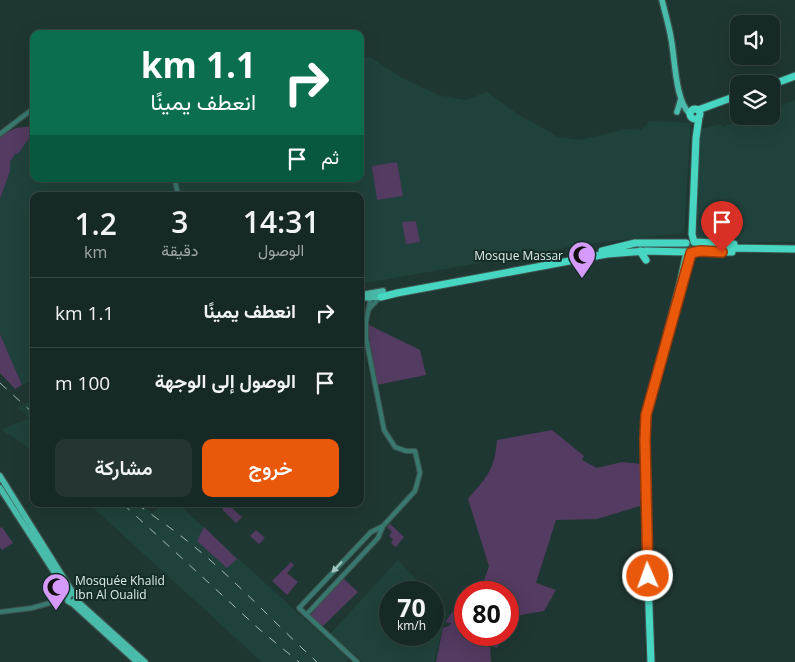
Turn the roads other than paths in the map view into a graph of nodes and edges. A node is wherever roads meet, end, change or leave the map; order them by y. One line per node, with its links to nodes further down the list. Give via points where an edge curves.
1 (662, 0): 7 (main road)
2 (795, 76): 4 (highway)
3 (795, 80): 5 (highway)
4 (780, 83)
5 (780, 84)
6 (730, 99): 11 (highway)
7 (682, 101): 10 (main road); 11 (main road)
8 (730, 102): 11 (highway)
9 (30, 111): 12 (street)
10 (677, 112)
11 (696, 114): 13 (highway); 14 (highway)
12 (0, 134)
13 (692, 232): 14 (highway); 15 (highway)
14 (691, 242): 15 (highway); 20 (highway, via 640,243); 23 (highway, via 697,247); 23 (highway, via 684,247)
15 (705, 242): 17 (highway)
16 (726, 247): 17 (highway)
17 (757, 248): 18 (highway); 23 (highway, via 741,252)
18 (795, 248)
19 (636, 249): 20 (highway); 21 (highway); 24 (highway)
20 (611, 251): 27 (highway)
21 (660, 251): 22 (highway); 25 (highway)
22 (674, 251): 23 (highway); 26 (highway, via 681,256)
23 (690, 252): 26 (highway); 31 (highway)
24 (646, 260)
25 (658, 260)
26 (684, 266): 31 (highway)
27 (380, 292): 28 (main road); 30 (street)
28 (370, 295): 29 (main road); 30 (street)
29 (364, 296)
30 (369, 309): 34 (street, via 366,338 384,430 398,448 415,451 420,473 415,490)
31 (646, 415): 41 (highway)
32 (0, 476): 35 (main road)
33 (0, 488): 35 (main road)
34 (383, 526): 37 (street, via 378,538); 37 (street, one-way to 37, via 371,532 299,608)
35 (72, 598): 36 (street); 38 (main road); 39 (main road)
36 (0, 612)
37 (306, 615): 40 (street)
38 (137, 662)
39 (145, 662)
40 (357, 662)
41 (650, 662)

